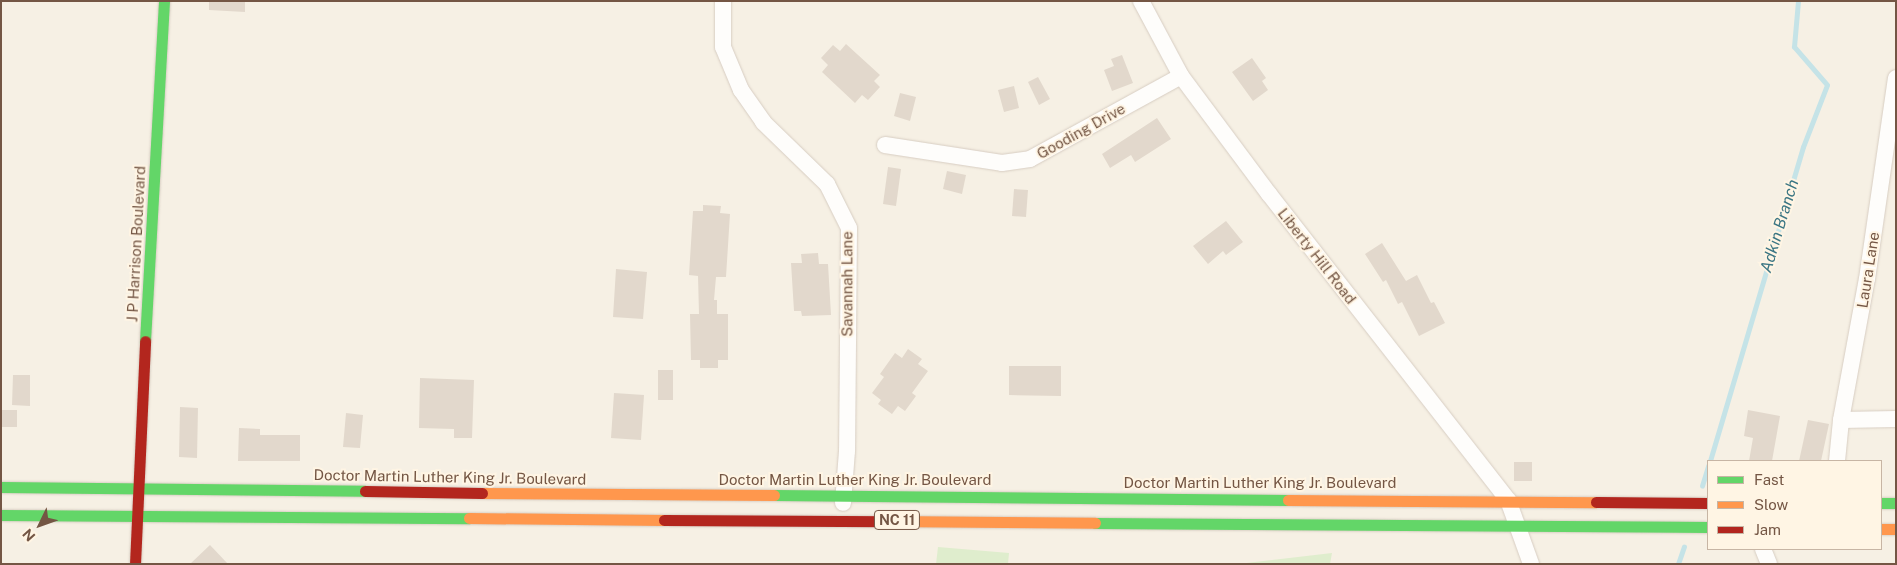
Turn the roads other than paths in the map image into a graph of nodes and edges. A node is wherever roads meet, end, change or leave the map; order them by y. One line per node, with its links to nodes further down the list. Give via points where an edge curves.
1 (164, 1): 11 (main road, J P Harrison Boulevard)
2 (723, 1): 12 (street, Savannah Lane, via 723,47 740,90 763,122 827,184 848,228 847,450)
3 (1141, 1): 4 (street, Liberty Hill Road)
4 (1181, 76): 6 (street, Gooding Drive, via 1030,159 1002,163); 13 (street, Liberty Hill Road)
5 (1896, 78): 8 (street, Laura Lane, via 1867,279)
6 (885, 145)
7 (1896, 419): 8 (street)
8 (1841, 420): 9 (street, Laura Lane)
9 (1837, 460)
10 (1, 487): 11 (main road, Doctor Martin Luther King Jr. Boulevard / NC 11)
11 (137, 489): 12 (main road, Doctor Martin Luther King Jr. Boulevard / NC 11); 18 (main road, J P Harrison Boulevard)
12 (843, 495): 13 (main road, Doctor Martin Luther King Jr. Boulevard / NC 11); 19 (street, Savannah Lane)
13 (1508, 500): 14 (main road, Doctor Martin Luther King Jr. Boulevard / NC 11); 20 (street, Liberty Hill Road)
14 (1707, 503)
15 (1882, 503): 16 (main road)
16 (1896, 503)
17 (1, 515): 18 (main road, NC 11)
18 (136, 517): 19 (main road, NC 11); 25 (main road, J P Harrison Boulevard)
19 (844, 520): 20 (main road, NC 11)
20 (1518, 527): 21 (main road, NC 11); 26 (street, Liberty Hill Road)
21 (1707, 528)
22 (1882, 529): 23 (main road)
23 (1896, 529)
24 (1763, 550): 27 (street)
25 (135, 564)
26 (1531, 564)
27 (1769, 564)

